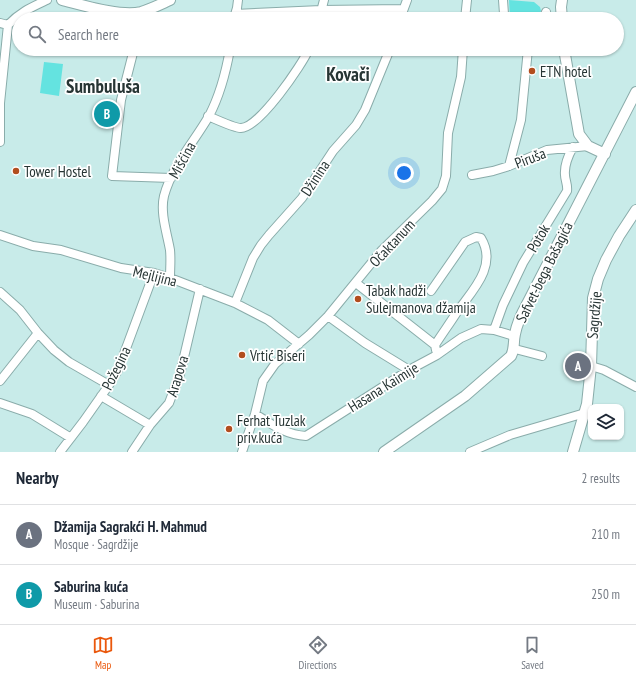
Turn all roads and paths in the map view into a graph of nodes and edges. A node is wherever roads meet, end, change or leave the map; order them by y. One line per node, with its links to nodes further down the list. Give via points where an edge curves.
1 (47, 0): 13 (street)
2 (62, 0): 10 (street)
3 (170, 0): 15 (street)
4 (238, 0): 16 (street)
5 (324, 0): 12 (street)
6 (407, 0): 11 (street)
7 (467, 0): 19 (street)
8 (504, 0): 20 (street)
9 (562, 0): 21 (street)
10 (84, 3): 14 (street)
11 (403, 9): 12 (street); 18 (street)
12 (322, 10): 17 (street)
13 (22, 12)
14 (124, 12)
15 (146, 12)
16 (236, 12)
17 (297, 12)
18 (402, 12)
19 (466, 12)
20 (504, 12)
21 (561, 12)
22 (4, 24): 32 (street)
23 (132, 56): 38 (street, via 121,100 112,176)
24 (229, 56): 31 (street, Mišćina, via 218,98)
25 (304, 56): 31 (street, via 287,85 258,118 247,126 240,128)
26 (387, 56): 47 (street, Džinina, via 365,110 356,125 333,151 302,198 261,245)
27 (462, 56): 43 (street, Očaktanum, via 461,76 448,133 446,176 442,189 382,250)
28 (527, 56): 36 (street, via 521,120)
29 (565, 56): 33 (street, via 579,134)
30 (636, 92): 35 (street, Safvet-bega Bašagića)
31 (208, 116): 38 (street, Mišćina)
32 (0, 142)
33 (588, 146): 34 (street, Piruša); 35 (street)
34 (573, 147): 36 (street, Piruša, via 548,150); 49 (street, Potok, via 564,168 567,191 523,263)
35 (605, 154): 51 (street, Safvet-bega Bašagića, via 578,202 518,322)
36 (509, 166): 37 (street, Piruša)
37 (472, 175)
38 (171, 178): 42 (street, Mišćina, via 164,196 163,212 171,261)
39 (636, 210): 57 (street, Sagrdžije, via 619,236 598,279 593,298)
40 (0, 235): 41 (street, Mejlijina, via 32,246 61,250 120,268)
41 (154, 274): 42 (street, Mejlijina); 60 (street, Požegina, via 118,370)
42 (170, 278): 44 (street, Mejlijina)
43 (356, 283): 48 (street, Očaktanum); 53 (street)
44 (200, 289): 47 (street, Mejlijina); 66 (street, Arapova, via 180,374 169,404)
45 (431, 291): 53 (street, via 465,242 470,238 481,238 486,246 484,272)
46 (0, 292): 50 (street, via 20,310)
47 (235, 303): 52 (street, Mejlijina, via 268,320)
48 (328, 316): 52 (street, Očaktanum); 58 (street)
49 (494, 330): 51 (street, Hasana Kaimije); 55 (street, Hasana Kaimije, via 481,329 461,338)
50 (38, 333): 59 (street); 60 (street, via 69,362)
51 (514, 336): 54 (street, Safvet-bega Bašagića)
52 (299, 344): 65 (street, Očaktanum, via 275,364 263,381)
53 (435, 345): 55 (street)
54 (515, 349): 56 (street); 71 (street, via 505,362 465,396)
55 (437, 355): 58 (street, Hasana Kaimije)
56 (542, 356)
57 (591, 366): 61 (street); 64 (street, Sagrdžije)
58 (409, 370): 65 (street, Hasana Kaimije, via 306,436 286,432)
59 (0, 381)
60 (109, 385): 62 (street, Požegina)
61 (636, 387)
62 (102, 396): 66 (street); 67 (street, Požegina)
63 (0, 403): 67 (street, via 32,414)
64 (585, 413): 72 (street, via 510,435); 73 (street, Sagrdžije)
65 (255, 414): 70 (street, Očaktanum)
66 (150, 425): 69 (street, Arapova)
67 (71, 438): 68 (street, Požegina)
68 (60, 452)
69 (132, 452)
70 (242, 452)
71 (384, 452)
72 (470, 452)
73 (573, 452)

